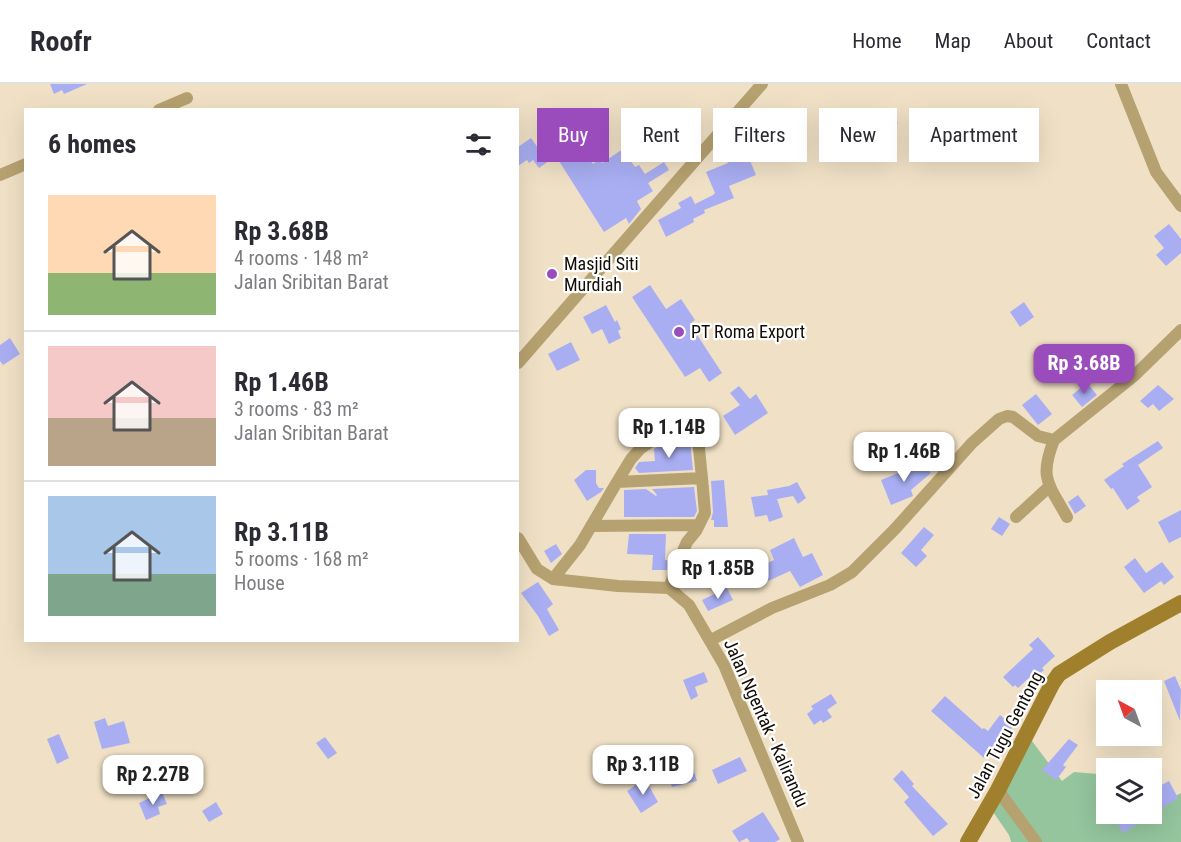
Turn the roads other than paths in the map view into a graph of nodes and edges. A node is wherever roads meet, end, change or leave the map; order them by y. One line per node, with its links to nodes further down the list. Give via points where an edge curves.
1 (762, 84): 9 (street)
2 (1121, 84): 7 (street, via 1156,172)
3 (187, 98): 4 (street)
4 (164, 108)
5 (24, 165): 6 (street)
6 (0, 174)
7 (1181, 206)
8 (1181, 330): 10 (street, via 1135,375)
9 (519, 362)
10 (1054, 440): 13 (street, via 1046,459); 22 (street, via 1038,436 1013,417 999,419 852,572)
11 (702, 478): 12 (street); 12 (street, via 698,439 684,414 641,448); 16 (street, via 705,513)
12 (617, 482): 17 (street)
13 (1050, 486): 14 (street); 15 (street)
14 (1016, 517)
15 (1066, 517)
16 (699, 525): 17 (street); 20 (street, via 682,552)
17 (591, 526): 19 (street)
18 (519, 540): 19 (street, via 537,568)
19 (553, 579): 20 (street)
20 (669, 588): 22 (street, Jalan Ngentak - Kalirandu, via 689,605)
21 (1181, 603): 23 (main road, Jalan Tugu Gentong, via 1059,674)
22 (711, 640): 24 (street, Jalan Ngentak - Kalirandu)
23 (998, 790): 25 (main road, Jalan Tugu Gentong); 26 (street)
24 (798, 842)
25 (968, 842)
26 (1036, 842)

